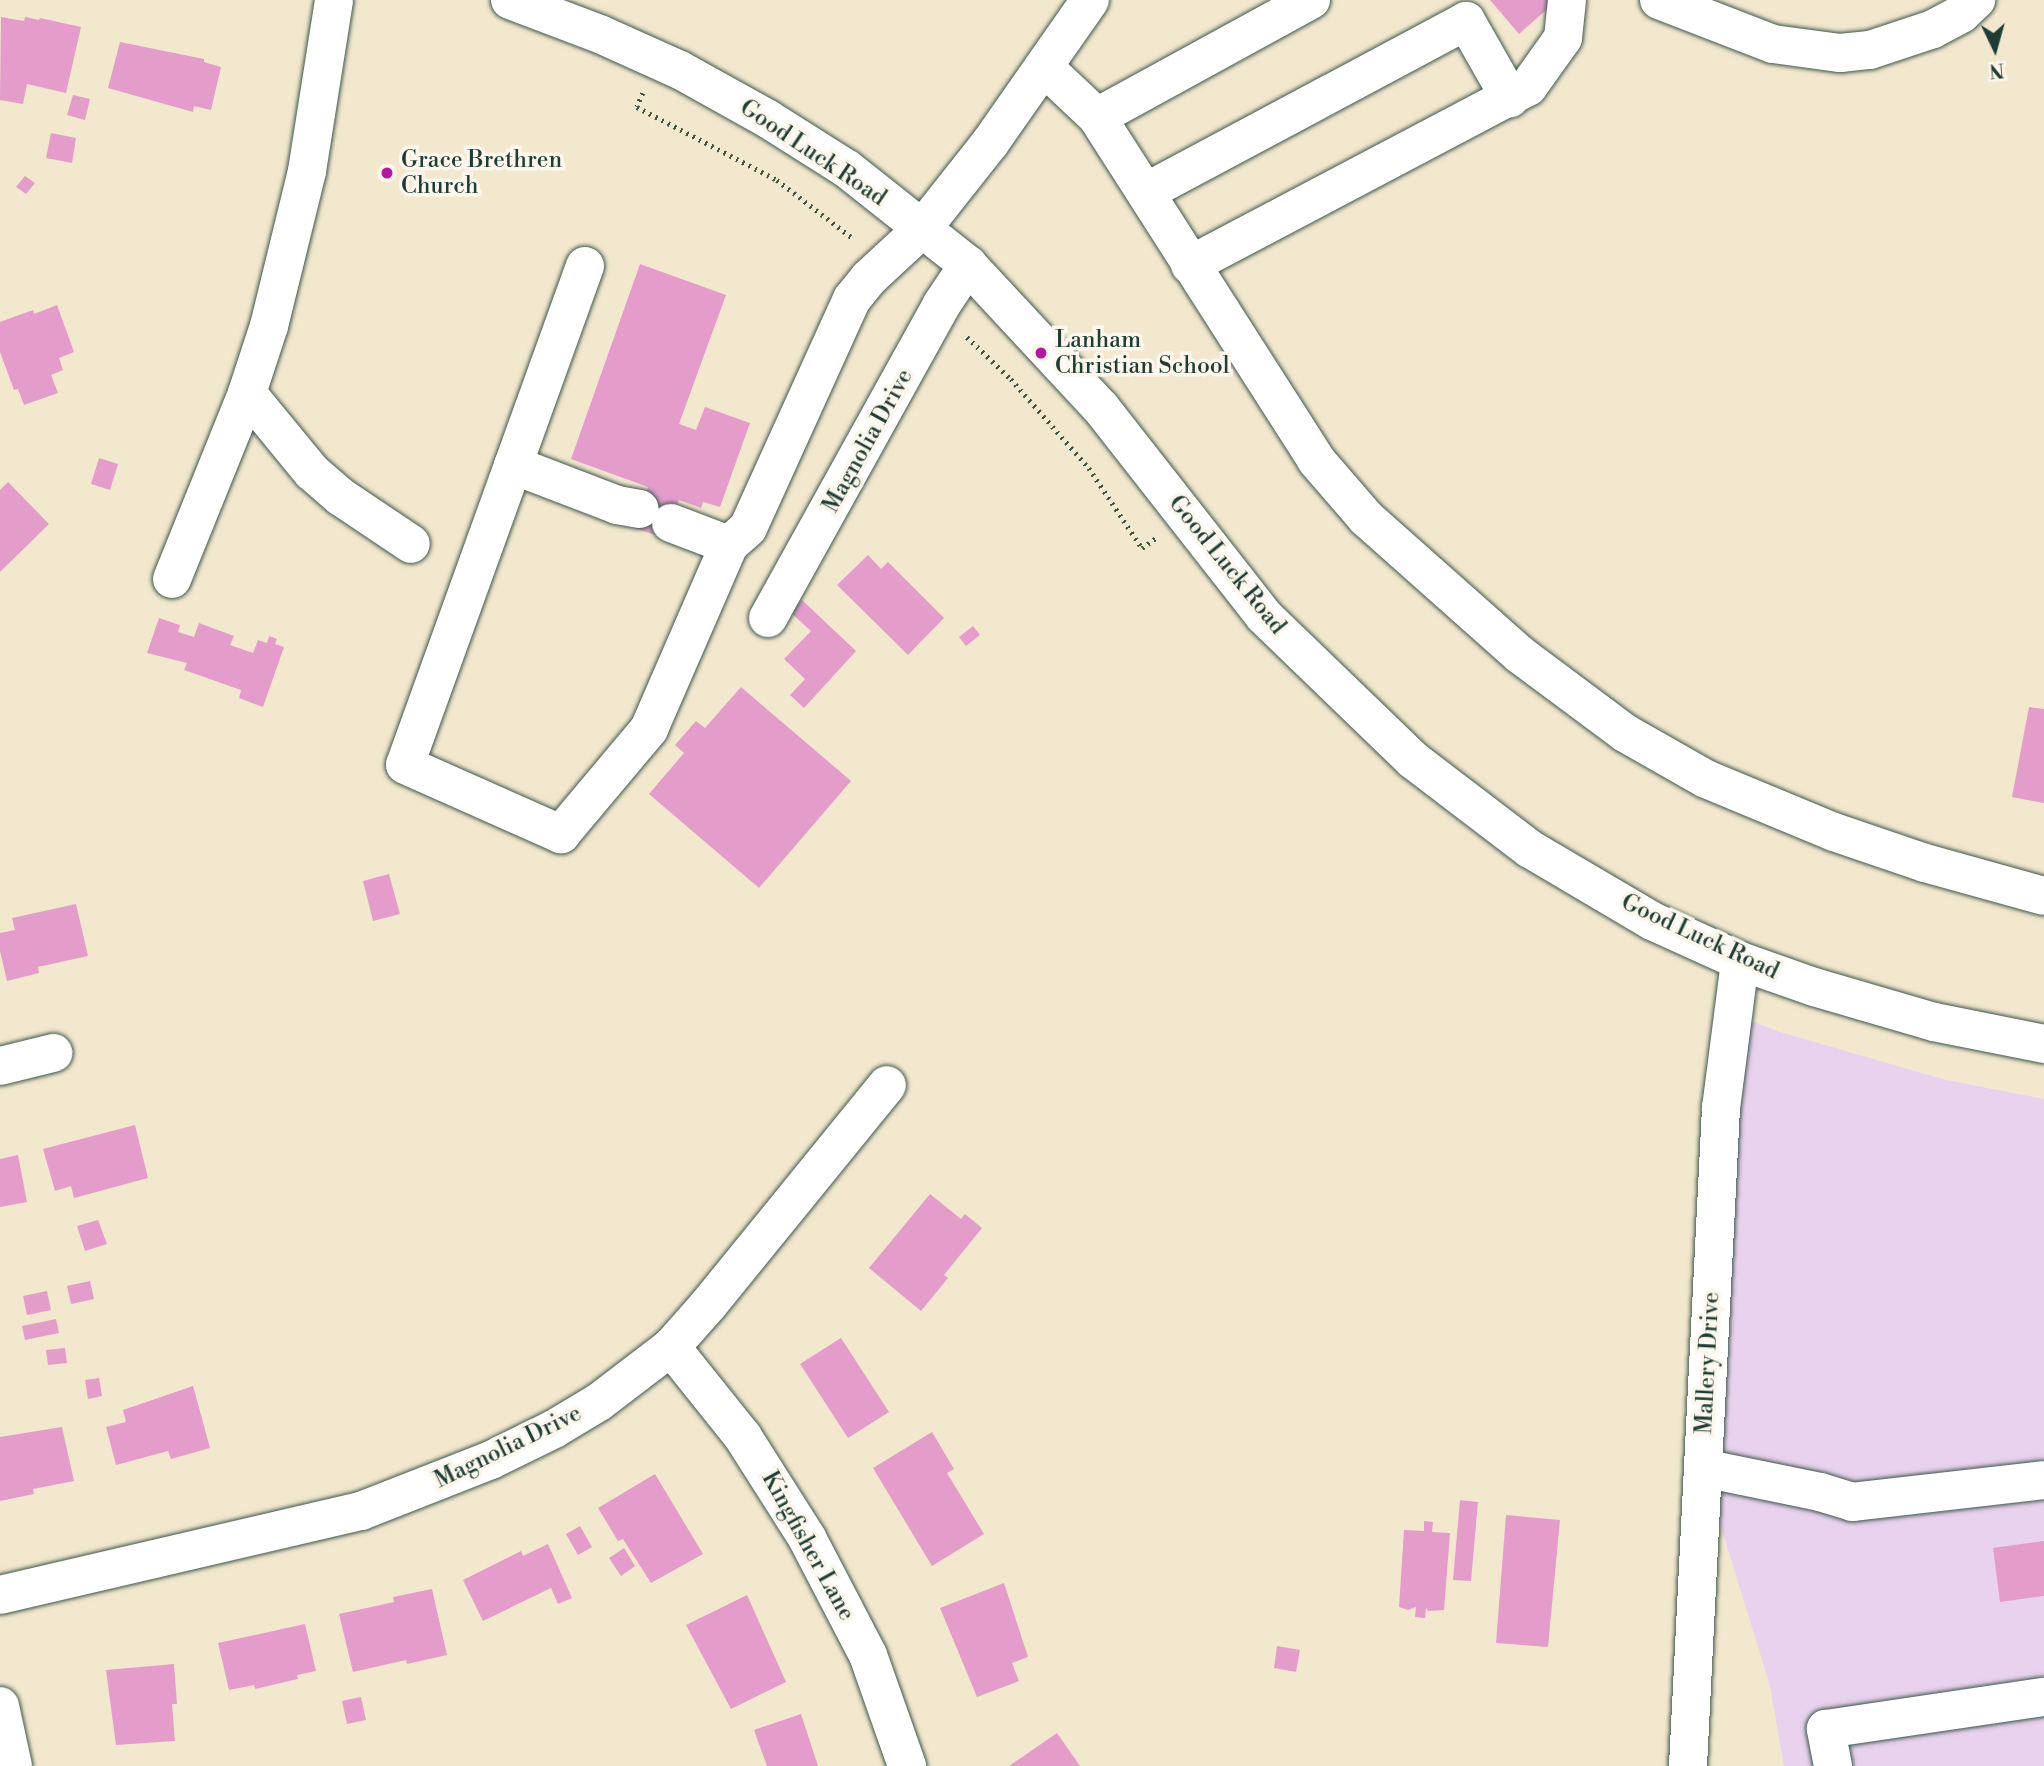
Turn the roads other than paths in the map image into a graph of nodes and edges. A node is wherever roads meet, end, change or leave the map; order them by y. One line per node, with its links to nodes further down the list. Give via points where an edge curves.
1 (334, 0): 17 (street, via 295,228)
2 (510, 0): 13 (street, Good Luck Road, via 602,35 724,94 846,169)
3 (1090, 0): 9 (street)
4 (1311, 0): 11 (street)
5 (1567, 0): 10 (street, via 1563,38 1528,87)
6 (1659, 0): 7 (street, via 1773,44 1840,53 1870,50 1933,29)
7 (1976, 0)
8 (1460, 11): 10 (street); 12 (street)
9 (1044, 67): 11 (street); 13 (street)
10 (1510, 98): 15 (street)
11 (1097, 117): 12 (street)
12 (1146, 192): 15 (street)
13 (922, 229): 14 (street, Good Luck Road); 20 (street, via 852,299 748,528)
14 (968, 265): 22 (street, Magnolia Drive); 24 (street, Good Luck Road, via 1101,408 1264,616 1413,760 1530,849 1652,921)
15 (1190, 265): 23 (street, via 1316,460 1366,518 1519,654 1582,703 1706,779 1834,832)
16 (585, 266): 18 (street)
17 (247, 393): 19 (street, via 312,472); 21 (street)
18 (513, 464): 20 (street); 20 (street, via 405,765 561,834 649,729)
19 (411, 544)
20 (729, 545)
21 (172, 579)
22 (768, 618)
23 (2044, 896)
24 (1740, 961): 25 (street, Good Luck Road, via 1934,1022); 30 (street, Mallery Drive, via 1721,1108)
25 (2044, 1044)
26 (52, 1054): 27 (street)
27 (0, 1066)
28 (887, 1085): 29 (street, Magnolia Drive)
29 (671, 1347): 32 (street, Magnolia Drive, via 554,1429 424,1488 322,1522); 36 (street, Kingfisher Lane, via 743,1437 807,1538 868,1655)
30 (1703, 1468): 31 (street, via 1852,1502); 37 (street, Mallery Drive)
31 (2044, 1480)
32 (0, 1595)
33 (2044, 1697): 38 (street, via 1826,1729)
34 (0, 1706): 35 (street)
35 (13, 1766)
36 (907, 1766)
37 (1688, 1766)
38 (1833, 1766)

